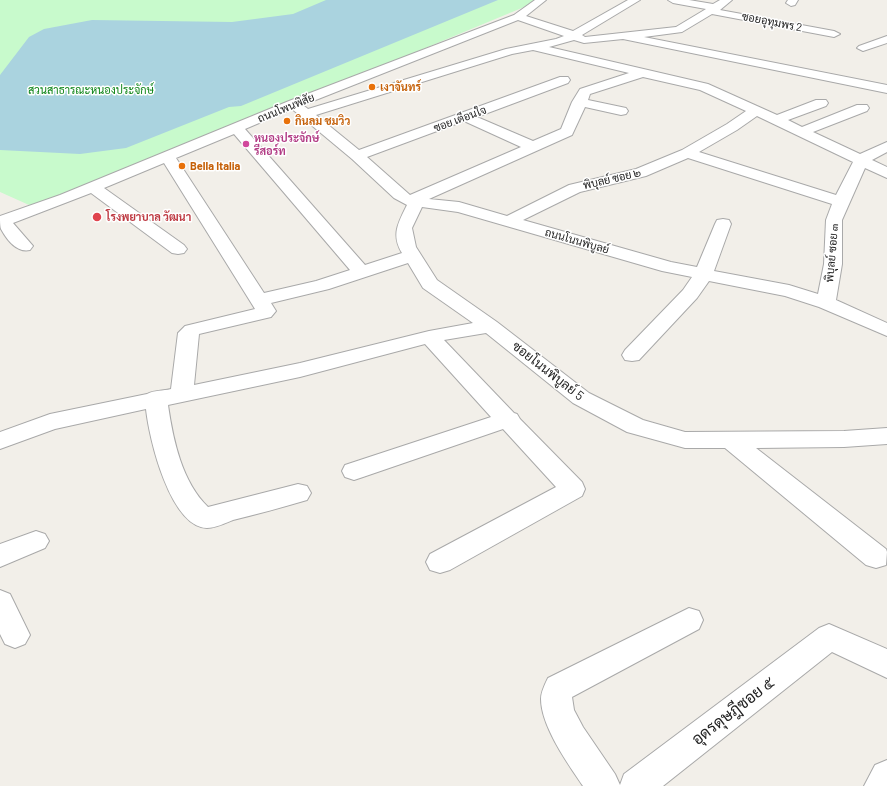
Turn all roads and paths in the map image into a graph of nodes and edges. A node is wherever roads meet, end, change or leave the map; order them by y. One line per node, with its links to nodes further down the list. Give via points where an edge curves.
1 (541, 0): 6 (street, ถนนโพนพิสัย)
2 (635, 0): 8 (street)
3 (673, 0): 5 (street)
4 (739, 4): 5 (street)
5 (719, 5): 7 (street, ซอยอุทุมพร 2); 9 (street, via 678,30)
6 (518, 17): 8 (street); 19 (street, ถนนโพนพิสัย)
7 (834, 34)
8 (573, 36): 9 (street, via 584,40); 11 (street)
9 (627, 37): 15 (street)
10 (887, 39): 12 (street, via 863,48)
11 (534, 47): 13 (street); 19 (street, via 510,51)
12 (887, 51)
13 (642, 73): 16 (street, via 584,92); 20 (street, via 704,87)
14 (564, 80): 22 (street, ซอย เตือนใจ)
15 (887, 89)
16 (579, 102): 21 (street); 27 (street, via 567,132)
17 (821, 103): 23 (street)
18 (862, 108): 25 (street)
19 (300, 109): 24 (street, ถนนโพนพิสัย); 29 (street)
20 (756, 110): 23 (street); 28 (street, พิบุลย์ ซอย ๒)
21 (621, 111)
22 (466, 118): 27 (street); 29 (street, ซอย เตือนใจ)
23 (775, 120): 25 (street)
24 (237, 128): 30 (street, ถนนโพนพิสัย); 43 (street)
25 (800, 132): 31 (street)
26 (887, 146): 31 (street)
27 (534, 148): 34 (street)
28 (687, 153): 35 (street); 38 (street, พิบุลย์ ซอย ๒, via 641,173 575,188)
29 (357, 156): 34 (street, via 400,196)
30 (168, 157): 33 (street, ถนนโพนพิสัย); 45 (street)
31 (861, 160): 32 (street); 35 (street, พิบุลย์ ซอย ๓)
32 (887, 173)
33 (86, 190): 36 (street); 37 (street, ถนนโพนพิสัย); 41 (street, via 116,202)
34 (412, 202): 38 (street, ถนนโนนพิบูลย์, via 459,207); 42 (street, ซอยโนนพิบูลย์ 5, via 404,228)
35 (841, 202): 46 (street, พิบุลย์ ซอย ๓, via 834,220 833,264)
36 (111, 209)
37 (1, 220): 40 (street)
38 (509, 221): 44 (street, ถนนโนนพิบูลย์, via 668,267)
39 (723, 224): 44 (street)
40 (24, 246)
41 (178, 249)
42 (411, 256): 43 (street); 47 (street, ซอยโนนพิบูลย์ 5, via 430,284)
43 (361, 271): 45 (street, via 322,285)
44 (704, 274): 46 (street, ถนนโนนพิบูลย์, via 777,288); 50 (street, via 678,308)
45 (259, 300): 51 (street, via 266,311 264,313 198,328 188,333)
46 (826, 303): 48 (street, ถนนโนนพิบูลย์)
47 (490, 326): 49 (street); 55 (street, ซอยโนนพิบูลย์ 5, via 581,398 635,426 686,440)
48 (887, 330)
49 (429, 337): 51 (street, via 300,370); 53 (street)
50 (632, 355)
51 (182, 393): 52 (street)
52 (156, 398): 56 (street, via 50,422); 58 (street, via 163,440 178,483 196,513 207,518)
53 (509, 419): 57 (street); 62 (street, via 573,489)
54 (887, 436): 55 (street, ซอยโนนพิบูลย์ 5)
55 (732, 440): 61 (street)
56 (0, 441)
57 (354, 471)
58 (298, 493)
59 (36, 541): 60 (street)
60 (0, 556)
61 (876, 557)
62 (440, 562)
63 (0, 602): 65 (street)
64 (689, 620): 68 (street, via 559,688 556,692 561,719)
65 (15, 635)
66 (887, 664): 69 (street, อุดรดุษฎีซอย ๕, via 829,637)
67 (887, 777): 70 (street)
68 (603, 786)
69 (636, 786)
70 (881, 786)

